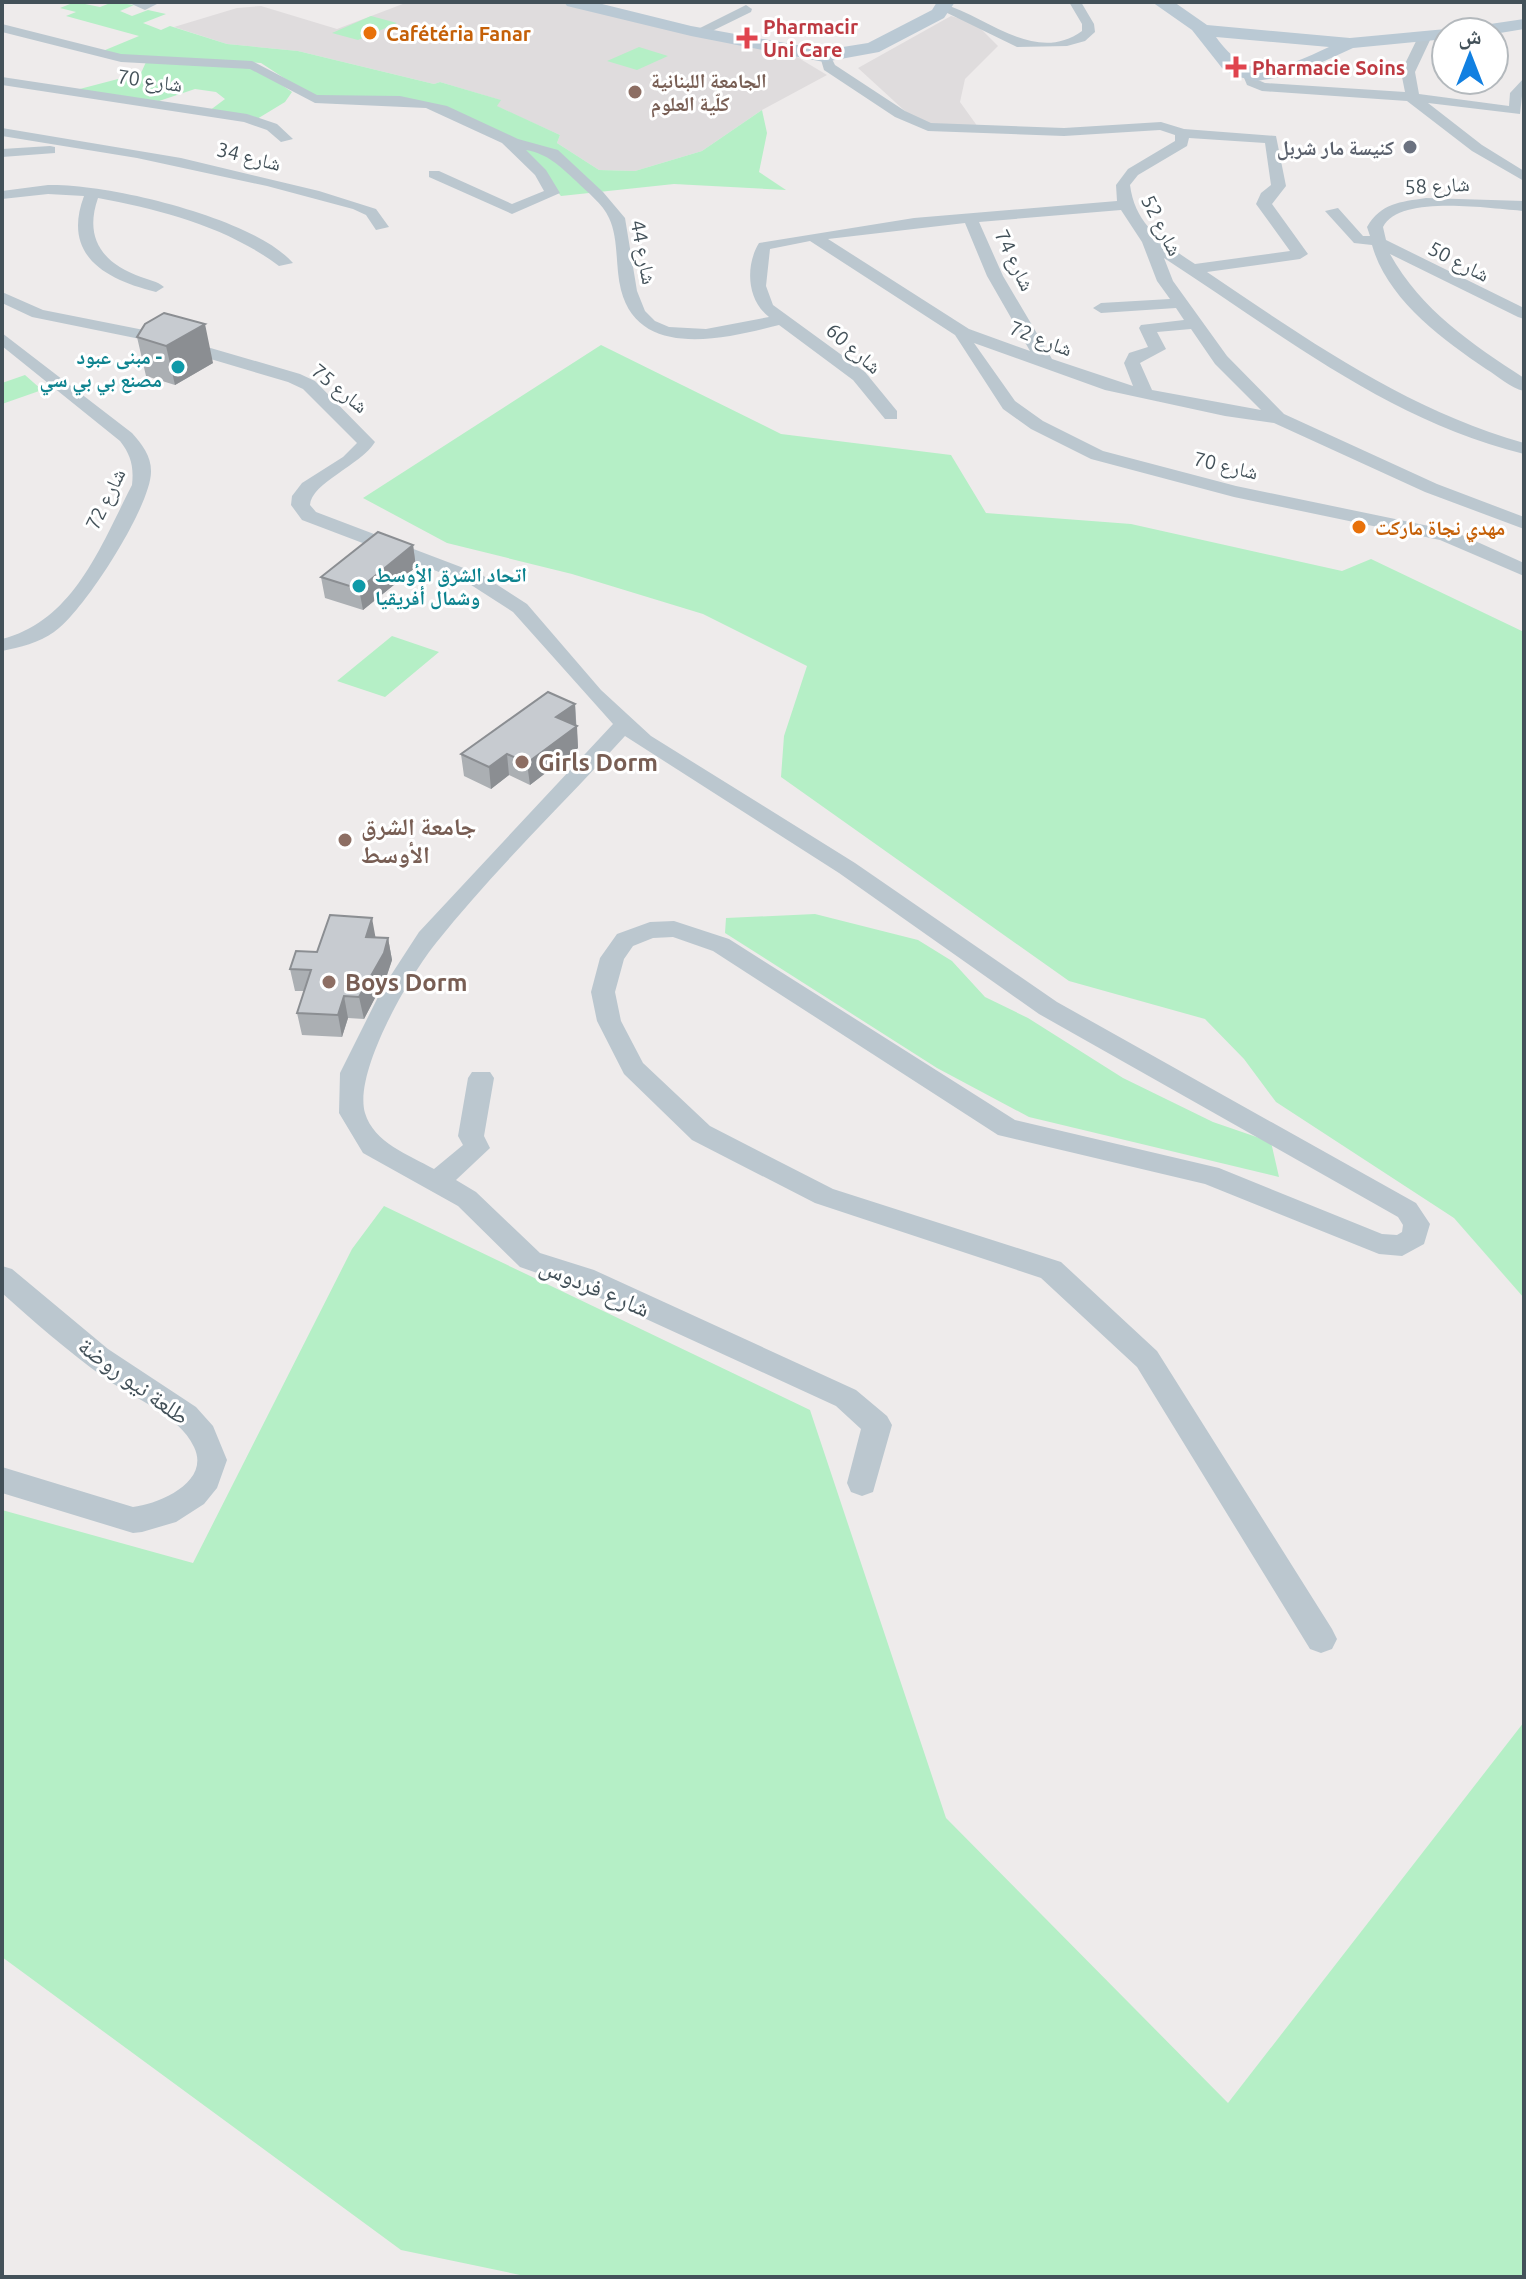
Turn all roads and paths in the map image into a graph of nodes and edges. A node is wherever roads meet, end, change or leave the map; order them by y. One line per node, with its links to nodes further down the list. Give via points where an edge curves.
1 (133, 2): 2 (street)
2 (155, 2)
3 (552, 2): 11 (street)
4 (573, 2): 11 (street)
5 (1075, 2): 7 (street, via 1088,32 1079,39 1046,45 1001,40)
6 (1161, 2): 10 (street)
7 (944, 5): 17 (street)
8 (745, 6): 11 (street); 15 (street)
9 (2, 28): 16 (street, شارع 44)
10 (1202, 30): 14 (street); 18 (street, via 1231,66)
11 (695, 32): 15 (street)
12 (1425, 36): 13 (street); 14 (street); 22 (street, via 1408,72)
13 (1430, 36)
14 (1350, 43): 18 (street, via 1290,69)
15 (758, 45): 17 (street)
16 (140, 60): 20 (street, via 157,82 111,89); 27 (street, شارع 44, via 252,65 306,97 424,103)
17 (837, 64): 25 (street, via 900,114 928,127 1064,132 1161,126)
18 (1249, 73): 22 (street, via 1262,87)
19 (2, 81): 26 (street, شارع 70, via 247,118)
20 (39, 81)
21 (1524, 82): 23 (street, via 1517,93)
22 (1413, 99): 23 (street); 31 (street)
23 (1520, 114)
24 (2, 132): 28 (street, شارع 34)
25 (1182, 133): 34 (street, شارع 52, via 1182,143 1133,172 1123,185); 45 (street, via 1263,136 1273,141 1279,186 1264,204 1300,254)
26 (286, 139)
27 (508, 141): 36 (street, via 541,173 553,193); 51 (street, شارع 44, via 554,154 616,215 631,292 645,320 672,331 714,334)
28 (95, 147): 29 (street, شارع 34); 39 (street, شارع 34, via 190,162 358,206 371,212)
29 (2, 153)
30 (434, 174): 36 (street)
31 (1524, 177)
32 (93, 192): 33 (street, via 53,189); 44 (street, via 198,219 254,241); 46 (street, via 83,223 97,260 121,277)
33 (2, 195)
34 (1125, 205): 38 (street); 43 (street, شارع 52)
35 (1524, 206): 42 (street, شارع 58, via 1409,204 1382,214 1375,227)
36 (512, 209): 40 (street)
37 (1333, 211): 42 (street, شارع 50, via 1359,240)
38 (970, 218): 41 (street); 55 (street, شارع 74, via 995,276)
39 (381, 227)
40 (509, 229)
41 (813, 236): 51 (street, via 772,242 760,253 760,296); 53 (street, شارع 72)
42 (1377, 241): 50 (street, شارع 50); 56 (street, via 1417,304)
43 (1150, 242): 45 (street); 48 (street, شارع 52, via 1165,281)
44 (285, 263)
45 (1191, 269): 60 (street, via 1373,390 1460,429)
46 (156, 287)
47 (2, 297): 64 (street, شارع 75, via 38,314 153,337 309,385 366,442 358,456 309,485 298,502 300,509 475,579 520,608)
48 (1181, 303): 49 (street); 52 (street, شارع 52)
49 (1101, 308)
50 (1524, 314)
51 (782, 319): 58 (street, شارع 60, via 859,376)
52 (1196, 324): 57 (street, via 1147,328 1158,349 1132,363); 59 (street, شارع 52, via 1244,387)
53 (963, 333): 55 (street, شارع 72); 62 (street, شارع 70, via 1009,405 1097,455 1234,491 1446,535)
54 (2, 338): 63 (street, شارع 72, via 126,437 141,456 144,470 132,502 72,604 31,638)
55 (1046, 364): 57 (street, شارع 72)
56 (1524, 386)
57 (1145, 394): 59 (street, شارع 72)
58 (891, 415)
59 (1278, 418): 61 (street, شارع 52, via 1431,488)
60 (1524, 449)
61 (1524, 523)
62 (1524, 570)
63 (2, 645)
64 (634, 732): 66 (street, شارع فردوس, via 603,746 427,938 394,989 353,1073 352,1113 372,1146); 70 (street, via 847,868 1048,1008 1407,1210 1417,1224 1414,1237 1402,1246 1379,1244 1210,1175 1007,1128 702,937 674,929 650,930 625,940 612,958 603,992 621,1045 633,1068 701,1133 824,1196 1051,1270 1147,1359)
65 (481, 1078): 66 (street, via 471,1136 477,1148)
66 (436, 1182): 69 (street, شارع فردوس, via 467,1199 530,1260 584,1278 846,1398 877,1425)
67 (2, 1277): 68 (street, طلعة نيو روضة, via 130,1381 198,1427 213,1463 198,1491 154,1518 133,1520)
68 (2, 1480)
69 (862, 1483)
70 (1321, 1639)

